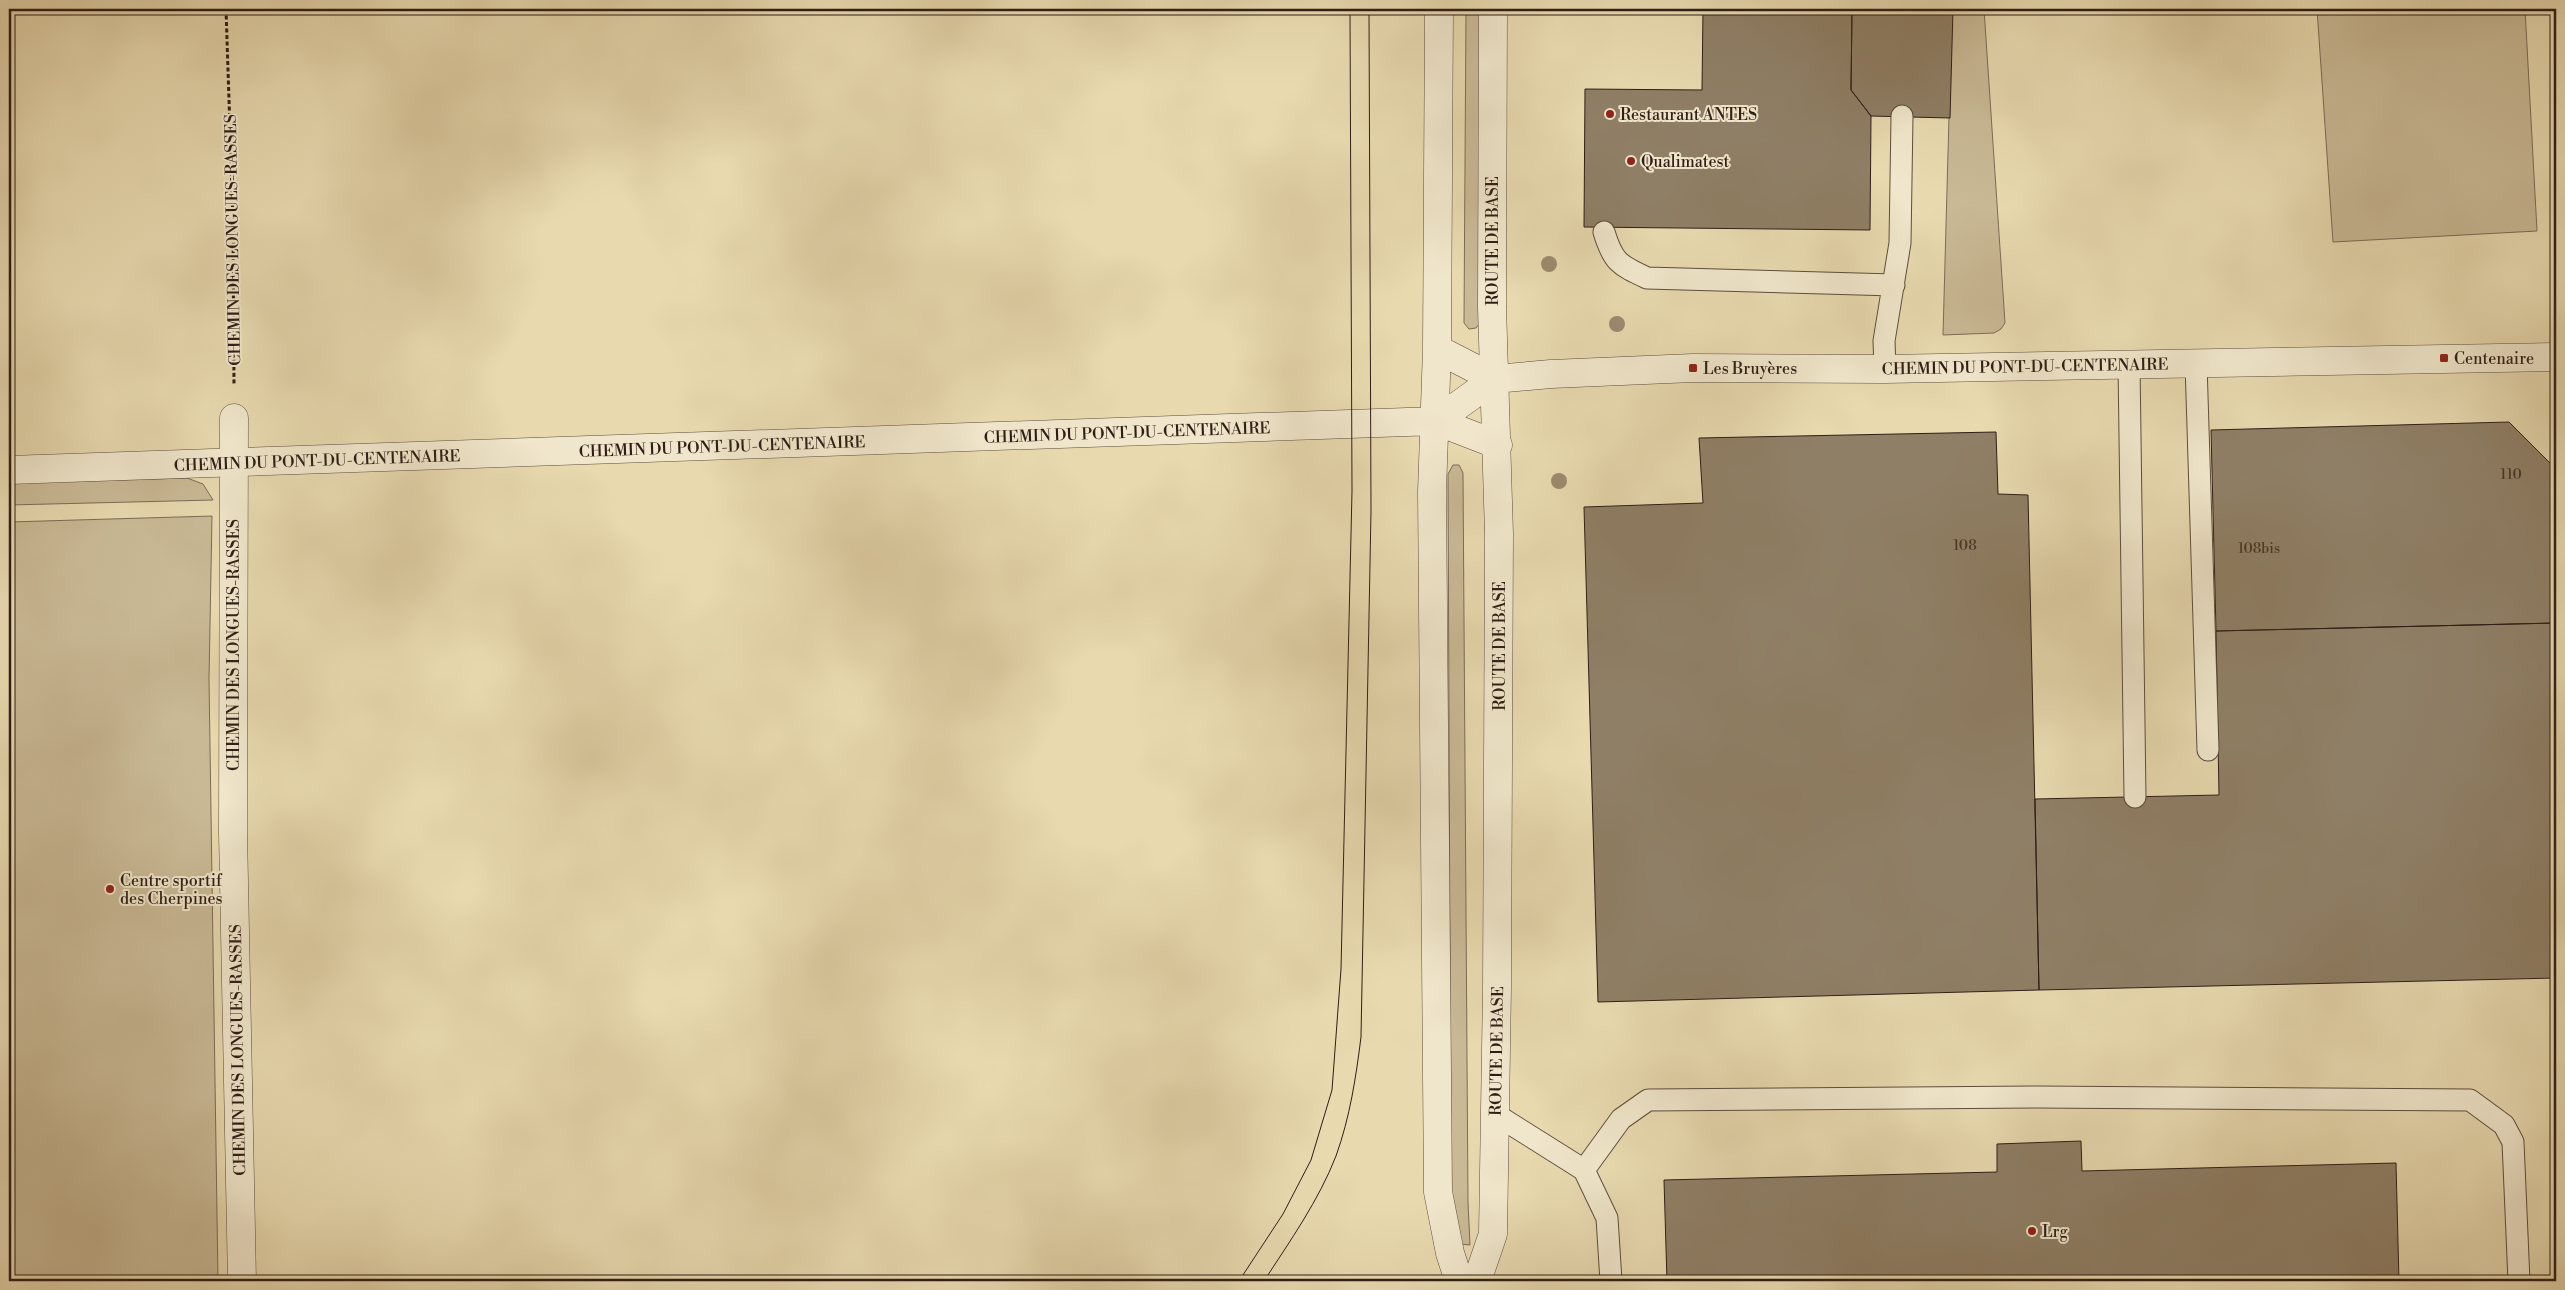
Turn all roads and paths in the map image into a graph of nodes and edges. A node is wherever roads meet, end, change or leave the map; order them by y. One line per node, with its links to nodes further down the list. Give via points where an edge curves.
1 (226, 9): 13 (path, CHEMIN DES LONGUES-RASSES, via 233,221)
2 (1439, 9): 7 (street)
3 (1494, 9): 12 (street, ROUTE DE BASE, via 1492,307)
4 (1902, 116): 6 (lane, via 1900,243)
5 (1604, 232): 6 (lane, via 1610,254 1621,266 1647,278)
6 (1894, 285): 11 (lane, via 1884,341)
7 (1437, 349): 12 (street); 14 (street)
8 (2556, 357): 9 (street, CHEMIN DU PONT-DU-CENTENAIRE)
9 (2196, 363): 10 (street, CHEMIN DU PONT-DU-CENTENAIRE); 18 (lane)
10 (2129, 364): 11 (street, CHEMIN DU PONT-DU-CENTENAIRE); 19 (lane)
11 (1886, 369): 12 (street, CHEMIN DU PONT-DU-CENTENAIRE, via 1692,368)
12 (1495, 379): 14 (street); 15 (street, ROUTE DE BASE)
13 (234, 418): 16 (street, CHEMIN DES LONGUES-RASSES)
14 (1436, 421): 15 (street); 16 (street, CHEMIN DU PONT-DU-CENTENAIRE); 23 (street, via 1432,501 1438,1192)
15 (1498, 445): 20 (street, ROUTE DE BASE)
16 (234, 463): 17 (street, CHEMIN DU PONT-DU-CENTENAIRE); 22 (street, CHEMIN DES LONGUES-RASSES, via 233,832)
17 (9, 470)
18 (2208, 750)
19 (2135, 797)
20 (1495, 1114): 21 (lane); 24 (street, ROUTE DE BASE, via 1493,1234)
21 (1584, 1170): 25 (lane, via 1607,1218); 26 (lane, via 1621,1119 1648,1100 2036,1097 2470,1100 2504,1125 2513,1142)
22 (242, 1281)
23 (1459, 1281)
24 (1477, 1281)
25 (1611, 1281)
26 (2519, 1281)

